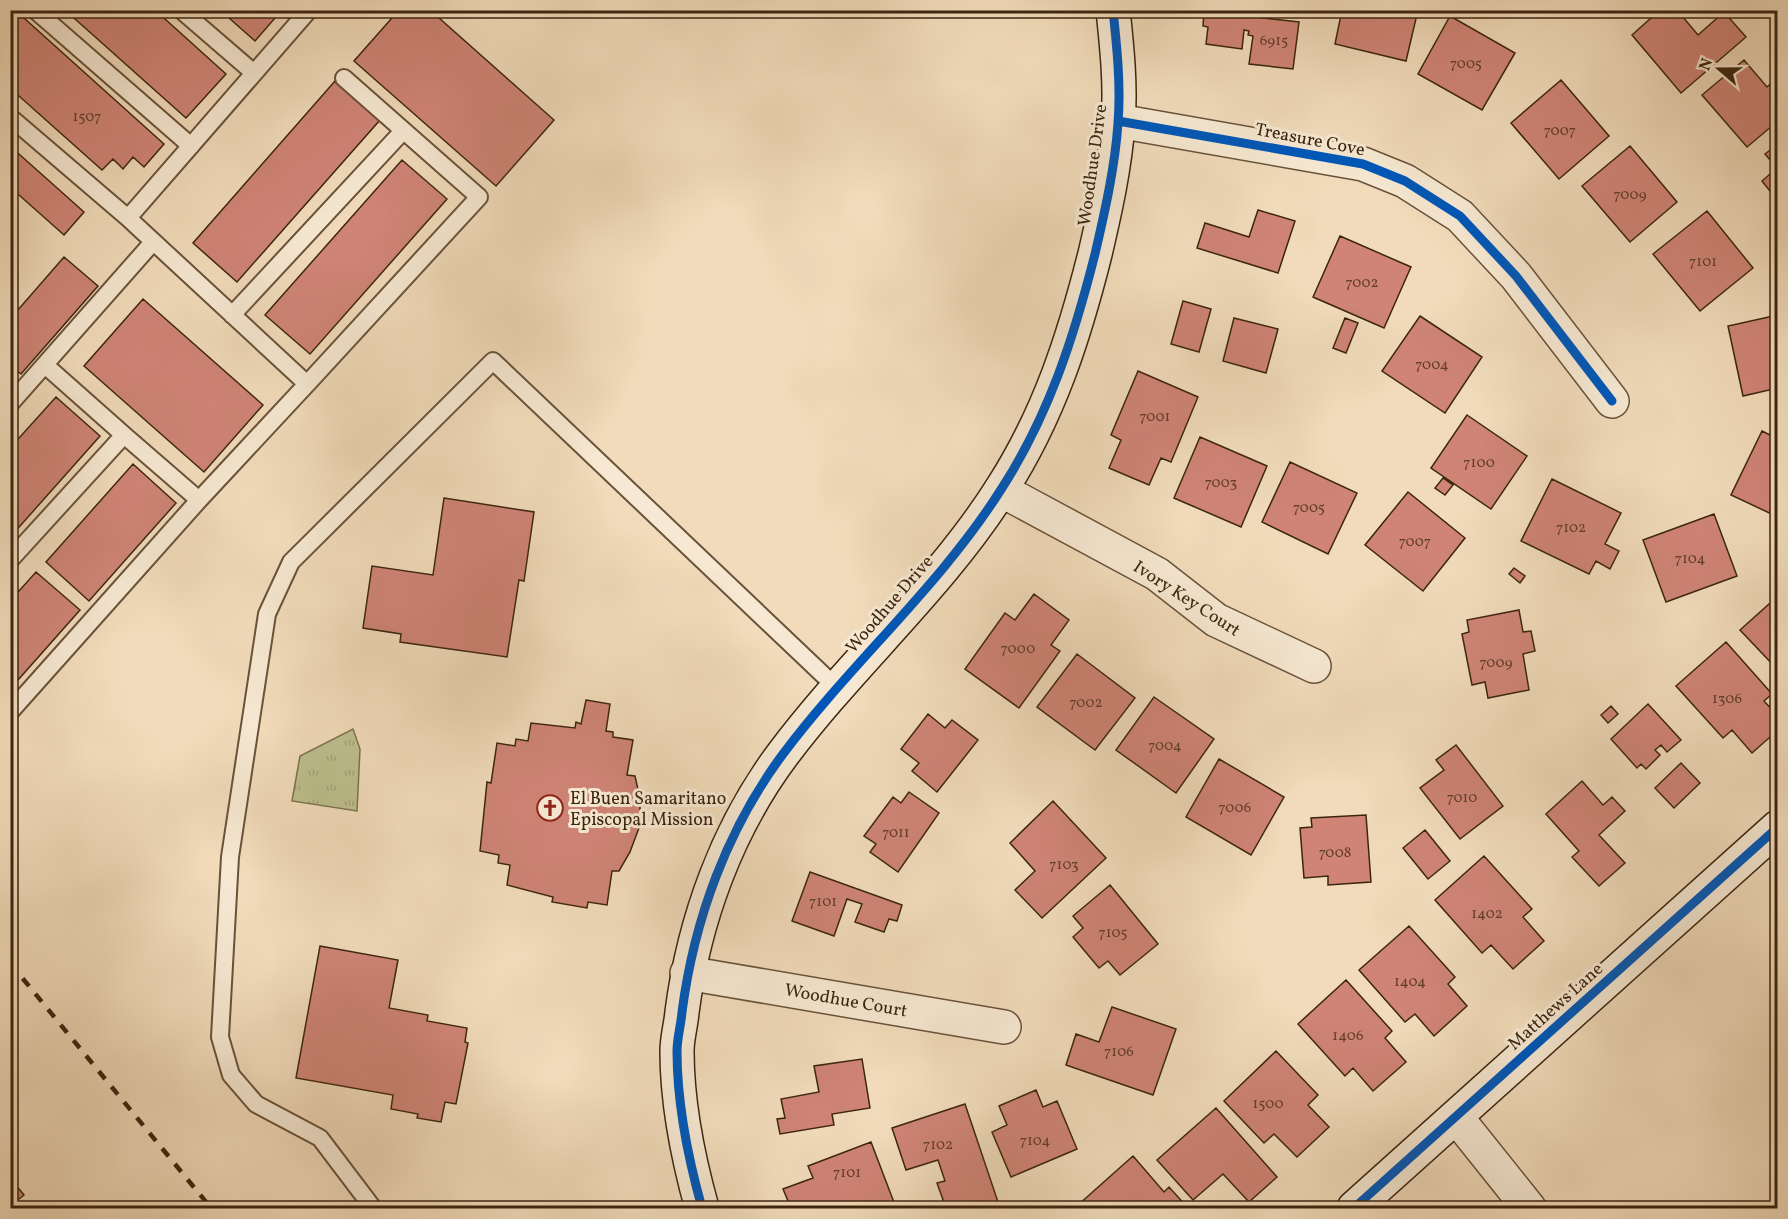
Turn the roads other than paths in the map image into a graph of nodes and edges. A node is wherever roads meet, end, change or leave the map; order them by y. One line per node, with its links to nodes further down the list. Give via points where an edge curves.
1 (35, 10): 10 (lane)
2 (181, 10): 5 (lane)
3 (309, 10): 5 (lane)
4 (1113, 10): 8 (street, Woodhue Drive)
5 (254, 73): 10 (lane)
6 (344, 78): 9 (lane)
7 (10, 117): 11 (lane)
8 (1118, 121): 16 (street, Treasure Cove, via 1363,164 1405,181 1460,216 1500,259); 19 (street, Woodhue Drive, via 1106,207 1062,372 1033,436)
9 (403, 131): 13 (lane); 15 (lane, via 479,198)
10 (191, 146): 11 (lane)
11 (128, 218): 12 (lane)
12 (153, 242): 13 (lane); 14 (lane)
13 (232, 315): 15 (lane)
14 (45, 365): 17 (lane); 18 (lane)
15 (307, 384): 20 (lane)
16 (1612, 401)
17 (10, 404)
18 (124, 435): 20 (lane); 21 (lane)
19 (1001, 490): 22 (street, Ivory Key Court, via 1157,574 1216,620); 23 (street, Woodhue Drive, via 951,559)
20 (199, 500): 24 (lane)
21 (10, 560)
22 (1314, 666)
23 (837, 688): 26 (street, Woodhue Drive, via 782,756 746,814 717,872); 29 (lane, via 493,361 291,562 267,614 230,857 220,1037 231,1074 256,1104 320,1138)
24 (10, 712)
25 (1778, 827): 28 (street, Matthews Lane)
26 (687, 973): 27 (street, Woodhue Court); 30 (street, Woodhue Drive, via 677,1050 682,1117)
27 (1004, 1027)
28 (1457, 1118): 31 (street, Matthews Lane); 32 (street)
29 (373, 1209)
30 (702, 1209)
31 (1354, 1209)
32 (1529, 1209)

